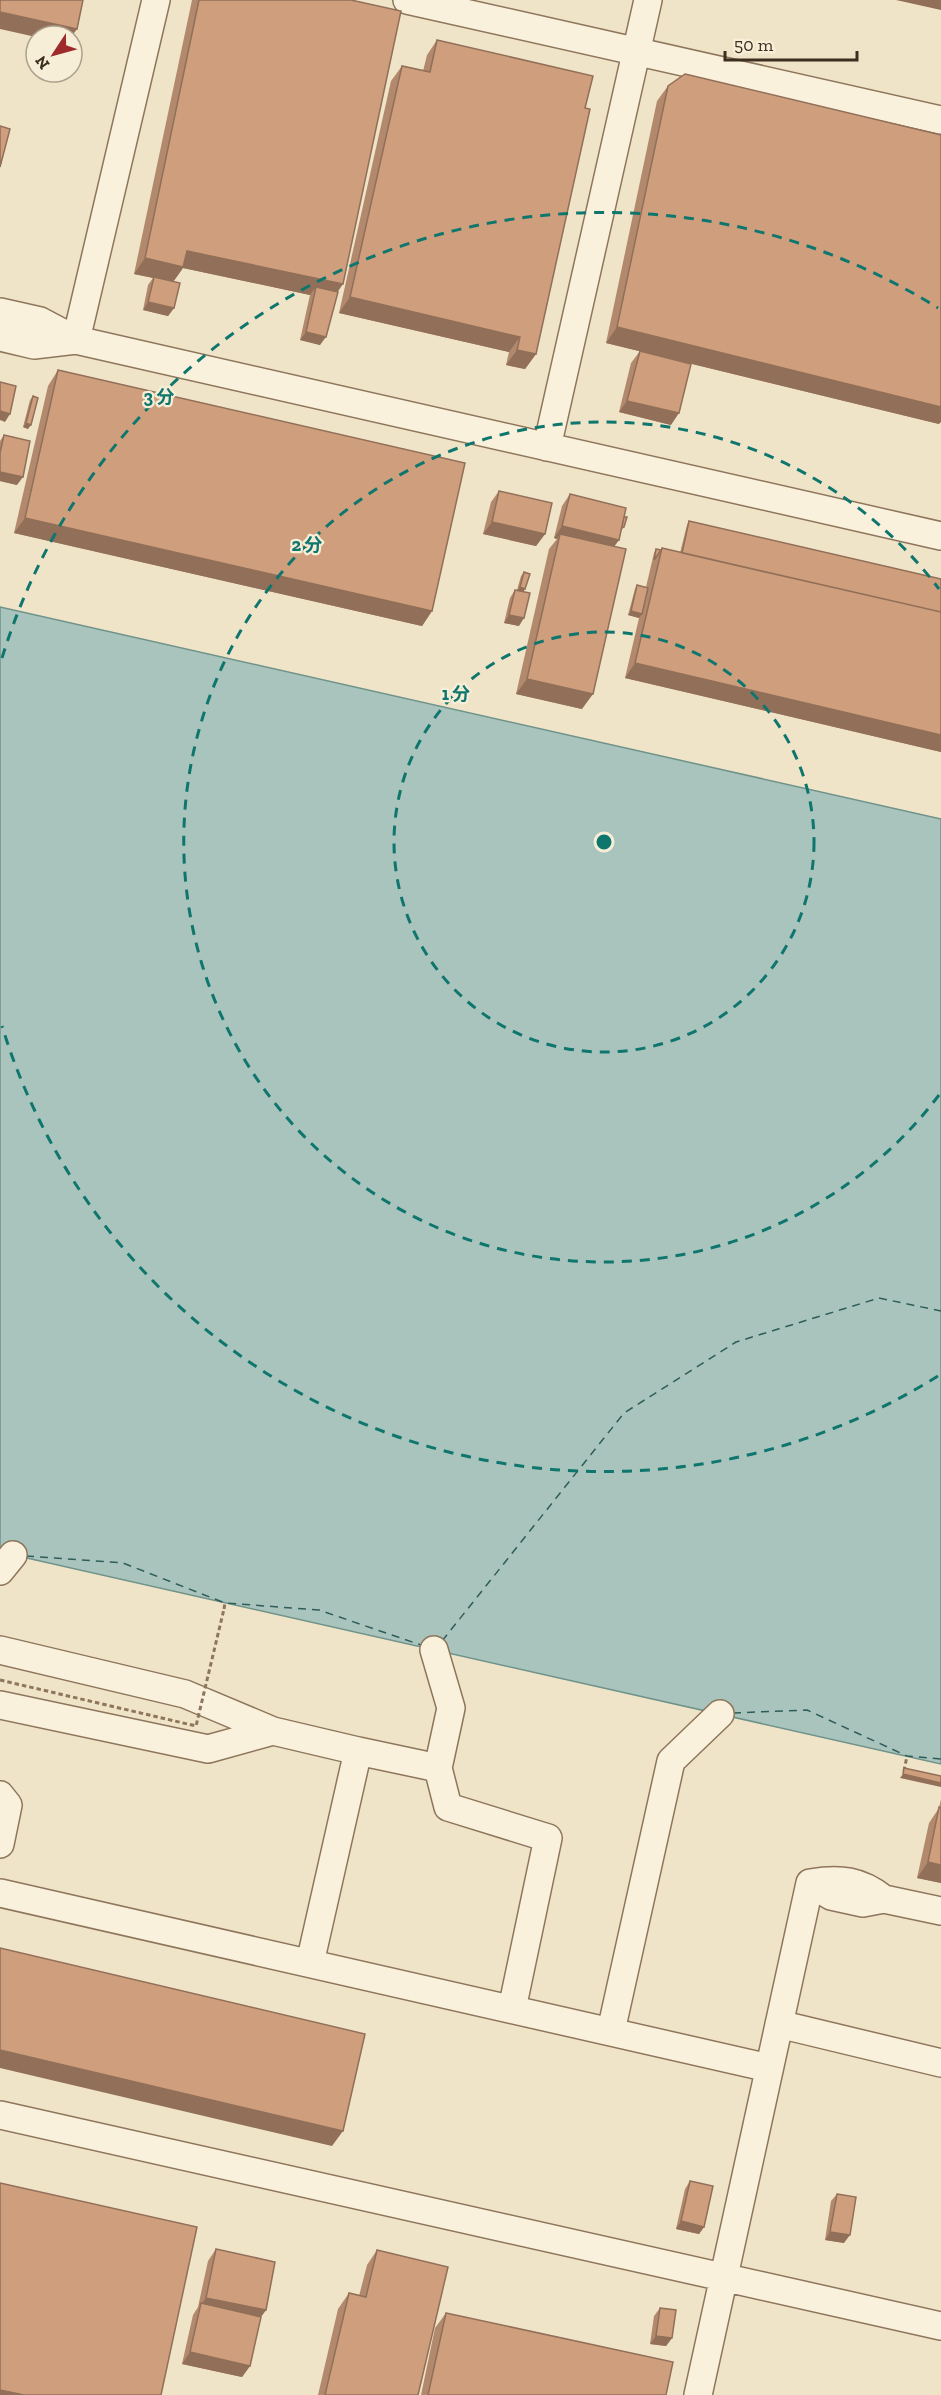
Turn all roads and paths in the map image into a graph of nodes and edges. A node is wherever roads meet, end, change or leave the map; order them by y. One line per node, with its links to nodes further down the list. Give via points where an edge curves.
1 (156, 0): 8 (street)
2 (406, 0): 4 (street)
3 (648, 0): 4 (street)
4 (636, 50): 5 (street); 9 (street)
5 (941, 120)
6 (0, 312): 8 (street, via 40,321)
7 (0, 337): 8 (street, via 34,345)
8 (76, 340): 9 (street)
9 (547, 447): 10 (street)
10 (941, 536)
11 (225, 1603): 14 (path, bridge, via 196,1726)
12 (434, 1650): 20 (street, via 451,1708)
13 (1, 1656): 17 (street, via 185,1694)
14 (0, 1680)
15 (0, 1705): 17 (street, via 208,1749)
16 (720, 1714): 29 (street, via 671,1761)
17 (273, 1731): 18 (street)
18 (358, 1751): 20 (street); 26 (street)
19 (907, 1756): 21 (path)
20 (438, 1768): 27 (street, via 448,1807 548,1838)
21 (903, 1775)
22 (0, 1795): 23 (street, via 8,1805)
23 (0, 1844)
24 (0, 1893): 26 (street)
25 (941, 1911): 28 (street, via 884,1899 868,1886 834,1879 810,1883)
26 (310, 1963): 27 (street)
27 (512, 2008): 29 (street)
28 (779, 2024): 30 (street); 31 (street)
29 (612, 2031): 31 (street)
30 (941, 2063)
31 (769, 2068): 33 (street)
32 (0, 2115): 33 (street)
33 (724, 2278): 34 (street); 35 (street)
34 (941, 2326)
35 (698, 2395)

